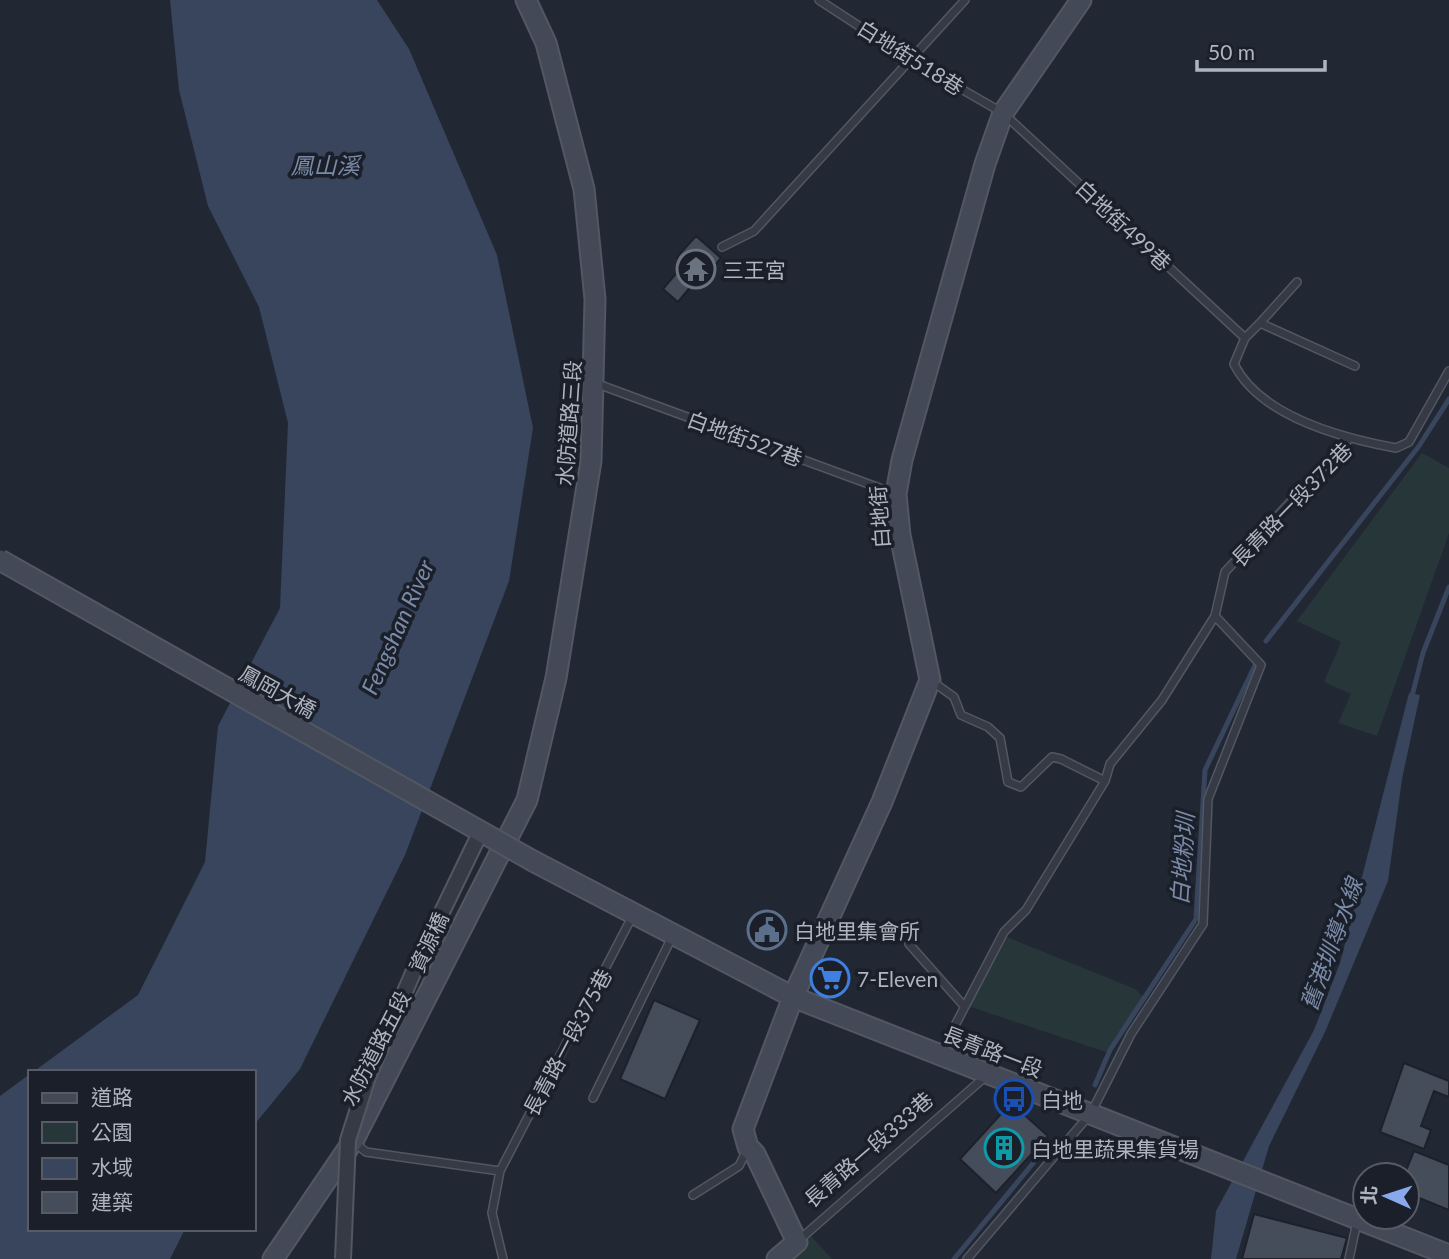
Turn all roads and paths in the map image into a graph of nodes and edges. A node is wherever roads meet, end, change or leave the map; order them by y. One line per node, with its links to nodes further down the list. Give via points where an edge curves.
1 (526, 0): 13 (street, 水防道路三段, via 546,43 584,189 595,299)
2 (819, 0): 5 (lane, 白地街518巷)
3 (965, 0): 5 (lane)
4 (1081, 0): 6 (street, 白地街)
5 (911, 60): 6 (lane, 白地街518巷); 7 (lane, via 754,231)
6 (1003, 113): 10 (lane, 白地街499巷); 15 (street, 白地街, via 909,433)
7 (722, 247)
8 (1297, 282): 9 (lane)
9 (1260, 323): 10 (lane); 11 (lane)
10 (1245, 338): 14 (lane, via 1234,364 1243,381 1304,424)
11 (1355, 366)
12 (1449, 372): 14 (lane, 長青路一段372巷, via 1409,442 1396,448)
13 (595, 383): 15 (lane, 白地街527巷); 21 (street, 水防道路三段, via 591,461 556,678 527,800)
14 (1350, 438): 17 (lane, 長青路一段372巷, via 1225,572)
15 (896, 494): 18 (street, 白地街)
16 (0, 560): 20 (street, 鳳岡大橋, bridge)
17 (1215, 616): 19 (lane, 長青路一段372巷, via 1162,700 1110,764); 31 (lane, via 1261,665 1208,799 1203,924 1131,1034)
18 (930, 680): 19 (lane, via 954,697 961,715 988,726 1000,738 1008,782 1021,788 1052,757); 26 (street, via 882,802)
19 (1105, 781): 27 (lane, 長青路一段372巷, via 1026,911 1004,932)
20 (481, 831): 22 (street, 鳳岡大橋, bridge); 42 (street, 資源橋, bridge, via 368,1077 348,1140)
21 (503, 848): 32 (street, 水防道路五段)
22 (533, 861): 23 (street, 長青路一段)
23 (634, 914): 24 (street, 長青路一段); 34 (lane, 長青路一段375巷)
24 (673, 934): 26 (street, 長青路一段); 30 (lane)
25 (909, 944): 27 (lane)
26 (793, 997): 28 (street, 長青路一段); 33 (street, via 743,1129)
27 (964, 1006): 28 (lane, 長青路一段372巷)
28 (940, 1054): 29 (street, 長青路一段)
29 (989, 1073): 31 (street, 長青路一段); 39 (lane, 長青路一段333巷)
30 (593, 1098)
31 (1091, 1113): 36 (street, 長青路一段); 45 (lane)
32 (353, 1141): 34 (lane, via 366,1152); 41 (street, 水防道路五段)
33 (748, 1147): 35 (lane, via 740,1166); 39 (street)
34 (500, 1171): 43 (lane, 長青路一段375巷, via 492,1213)
35 (693, 1195)
36 (1351, 1219)
37 (1355, 1231): 46 (lane)
38 (1384, 1231): 40 (street, 長青路一段)
39 (797, 1242): 44 (street, 長青路一段333巷)
40 (1449, 1255)
41 (273, 1259)
42 (343, 1259)
43 (503, 1259)
44 (777, 1259)
45 (967, 1259)
46 (1349, 1259)

